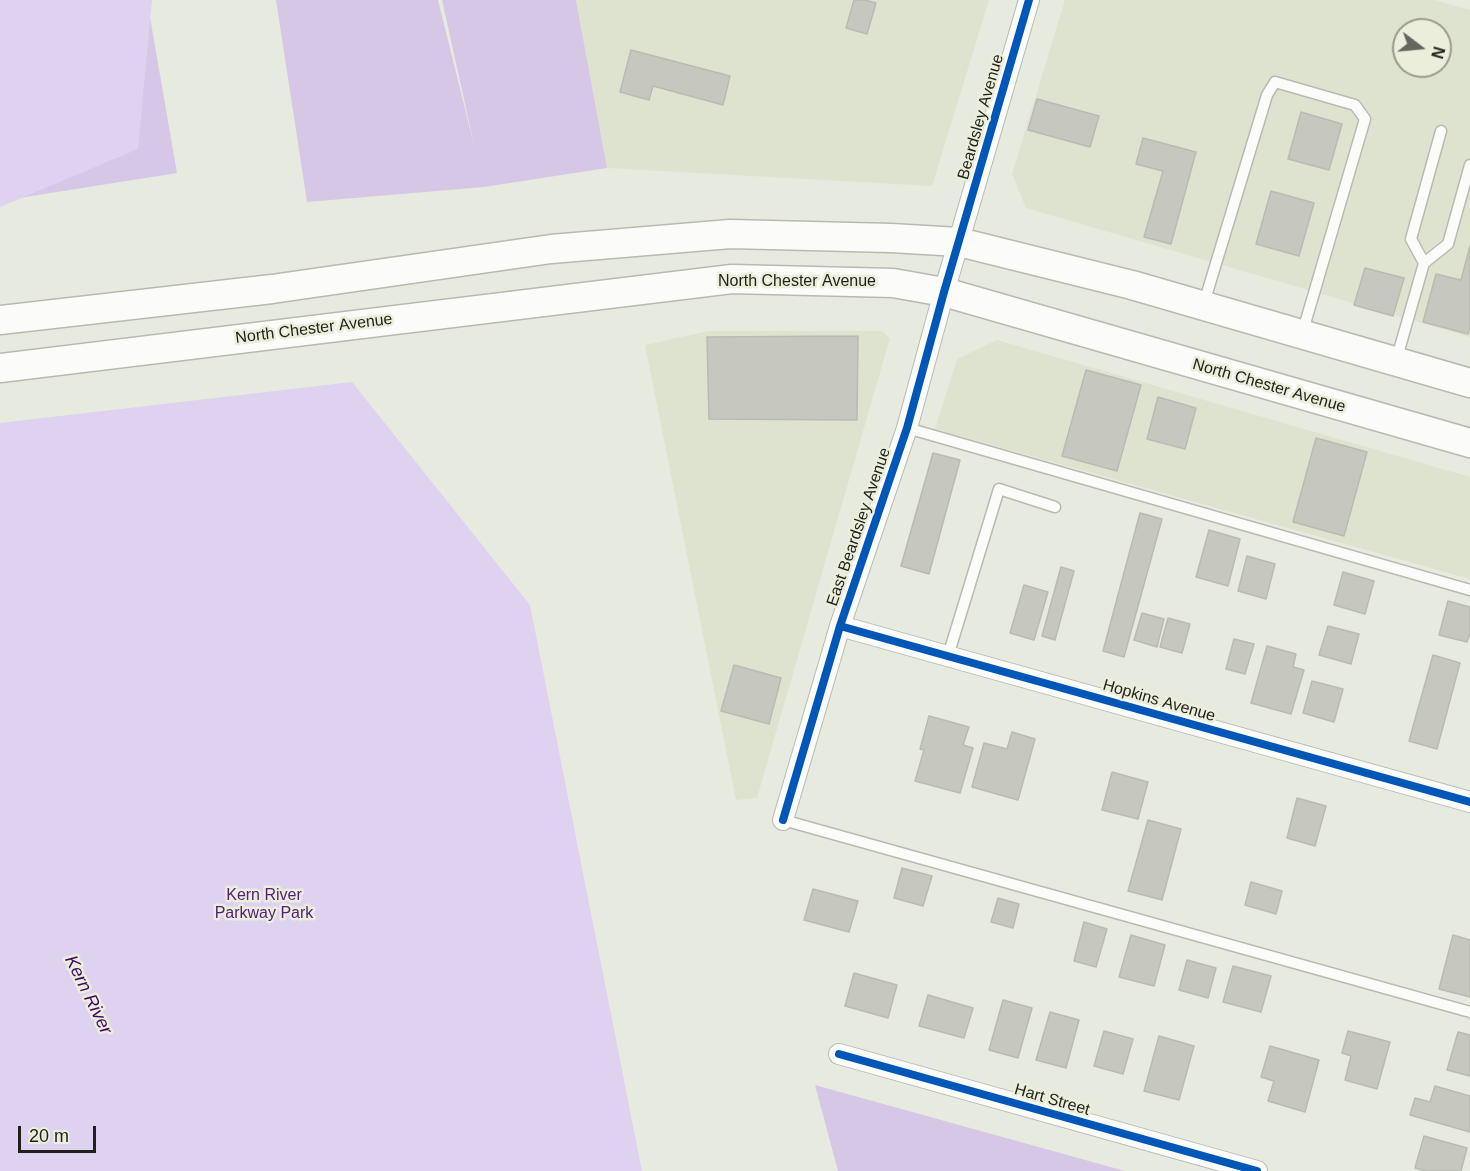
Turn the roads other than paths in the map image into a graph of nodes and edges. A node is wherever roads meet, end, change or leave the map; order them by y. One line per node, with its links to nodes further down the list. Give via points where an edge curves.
1 (1029, 0): 4 (street, Beardsley Avenue)
2 (1441, 131): 5 (lane, via 1411,239)
3 (1470, 165): 5 (lane, via 1448,244)
4 (958, 242): 6 (street, East Beardsley Avenue); 7 (main road); 8 (main road, via 730,234 551,249 272,289)
5 (1424, 263): 10 (lane)
6 (944, 292): 11 (main road, North Chester Avenue, via 893,283 732,279); 13 (street, East Beardsley Avenue); 14 (main road, North Chester Avenue)
7 (1203, 306): 9 (main road); 9 (lane, via 1267,95 1275,82 1354,105 1365,119)
8 (0, 320)
9 (1302, 334): 10 (main road)
10 (1396, 362): 12 (main road)
11 (0, 368)
12 (1470, 383)
13 (907, 428): 16 (lane); 17 (street, East Beardsley Avenue)
14 (1470, 443)
15 (1055, 507): 18 (lane, via 999,489)
16 (1470, 590)
17 (840, 626): 18 (street, Hopkins Avenue); 20 (street, East Beardsley Avenue)
18 (948, 656): 19 (street, Hopkins Avenue)
19 (1470, 802)
20 (783, 820): 21 (lane)
21 (1470, 1012)
22 (839, 1054): 23 (street, Hart Street)
23 (1257, 1171)

